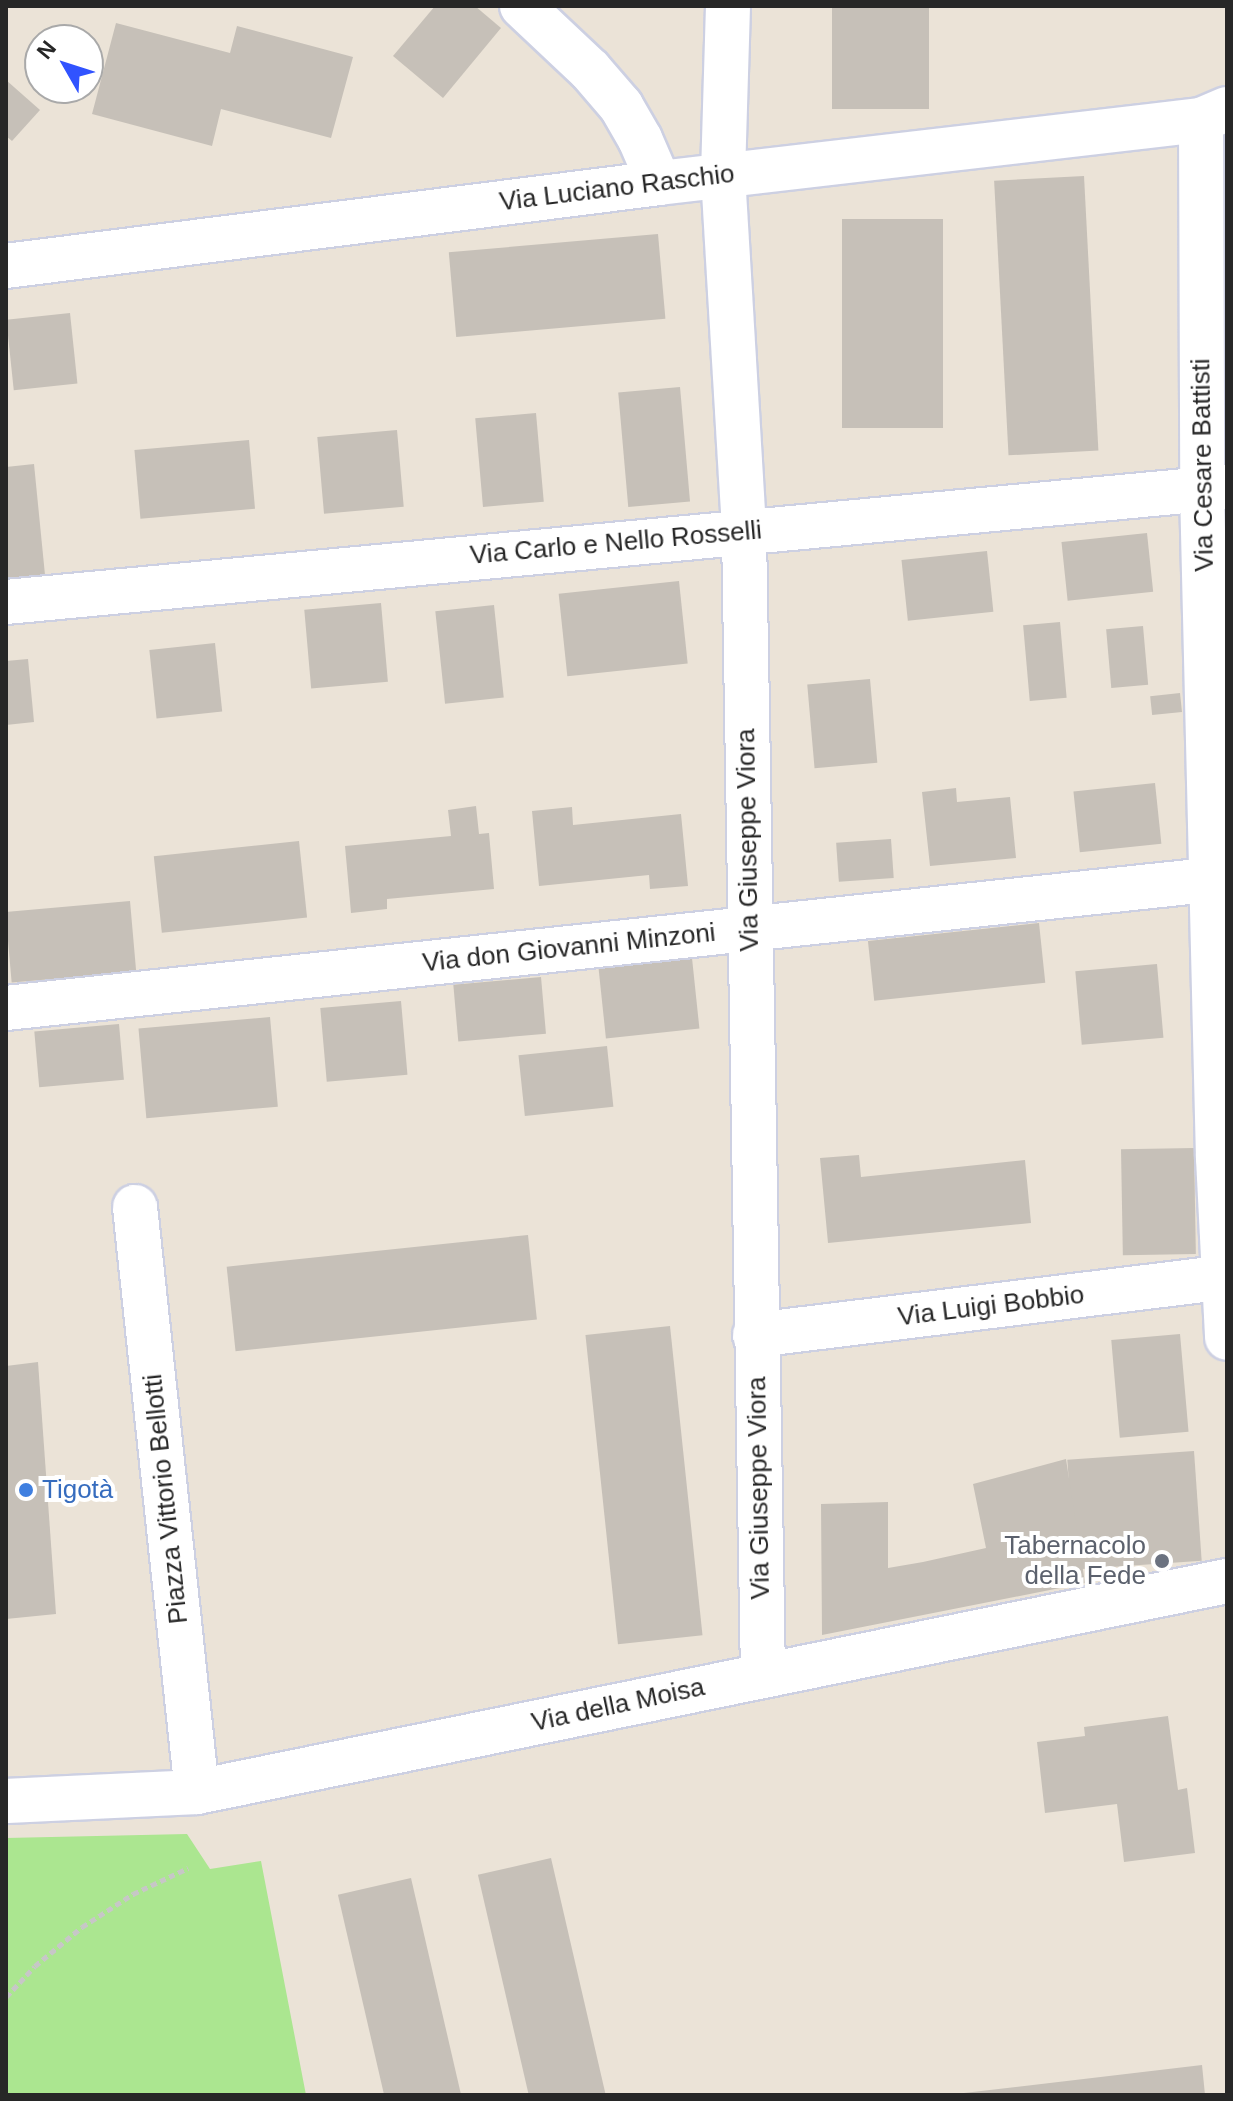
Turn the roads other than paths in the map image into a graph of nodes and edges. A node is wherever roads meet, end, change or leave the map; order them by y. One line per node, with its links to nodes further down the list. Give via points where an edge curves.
1 (522, 6): 5 (street, via 621,106)
2 (728, 6): 4 (street, Via Giuseppe Viora)
3 (1214, 114): 4 (street, Via Luciano Raschio); 7 (street, Via Cesare Battisti)
4 (723, 175): 5 (street, Via Luciano Raschio); 8 (street, Via Giuseppe Viora)
5 (659, 183): 6 (street, Via Luciano Raschio)
6 (6, 266)
7 (1214, 489): 8 (street, Via Carlo e Nello Rosselli); 10 (street, Via Cesare Battisti)
8 (744, 531): 9 (street, Via Carlo e Nello Rosselli); 11 (street, Via Giuseppe Viora)
9 (6, 602)
10 (1220, 878): 11 (street, Via don Giovanni Minzoni); 14 (street, Via Cesare Battisti, via 1218,1158)
11 (750, 928): 12 (street, Via don Giovanni Minzoni); 15 (street, Via Giuseppe Viora)
12 (6, 1008)
13 (135, 1207): 19 (street, Piazza Vittorio Bellotti)
14 (1226, 1277): 15 (street, Via Luigi Bobbio); 16 (street, Via Cesare Battisti)
15 (755, 1335): 18 (street, Via Giuseppe Viora)
16 (1227, 1338)
17 (1227, 1581): 18 (street, Via della Moisa)
18 (763, 1675): 19 (street, Via della Moisa)
19 (197, 1792): 20 (street, Via della Moisa)
20 (6, 1801)

